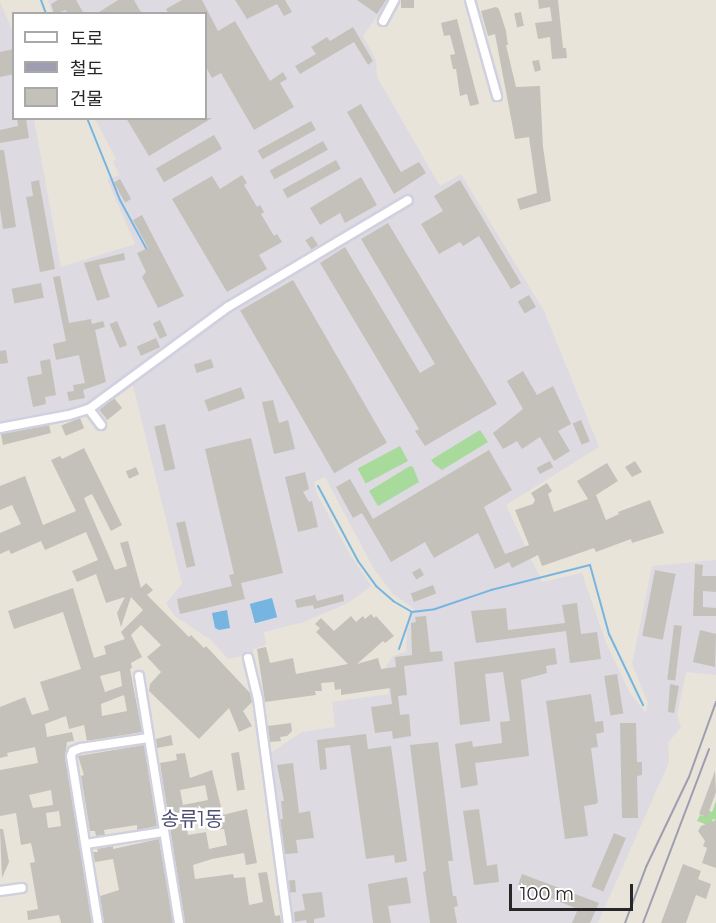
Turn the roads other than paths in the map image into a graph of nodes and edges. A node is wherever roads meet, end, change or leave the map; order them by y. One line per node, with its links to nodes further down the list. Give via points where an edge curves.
1 (394, 0): 3 (street)
2 (470, 0): 4 (street)
3 (383, 21)
4 (497, 96)
5 (408, 200): 6 (street, via 228,307)
6 (88, 409): 7 (street); 8 (street)
7 (101, 425)
8 (0, 428)
9 (248, 658): 18 (street, via 269,760)
10 (139, 676): 11 (street)
11 (148, 738): 12 (street); 13 (street, via 112,742 73,751 70,756)
12 (163, 832): 13 (street); 17 (street)
13 (86, 844): 16 (street)
14 (22, 888): 15 (street)
15 (0, 891)
16 (98, 923)
17 (179, 923)
18 (288, 923)

